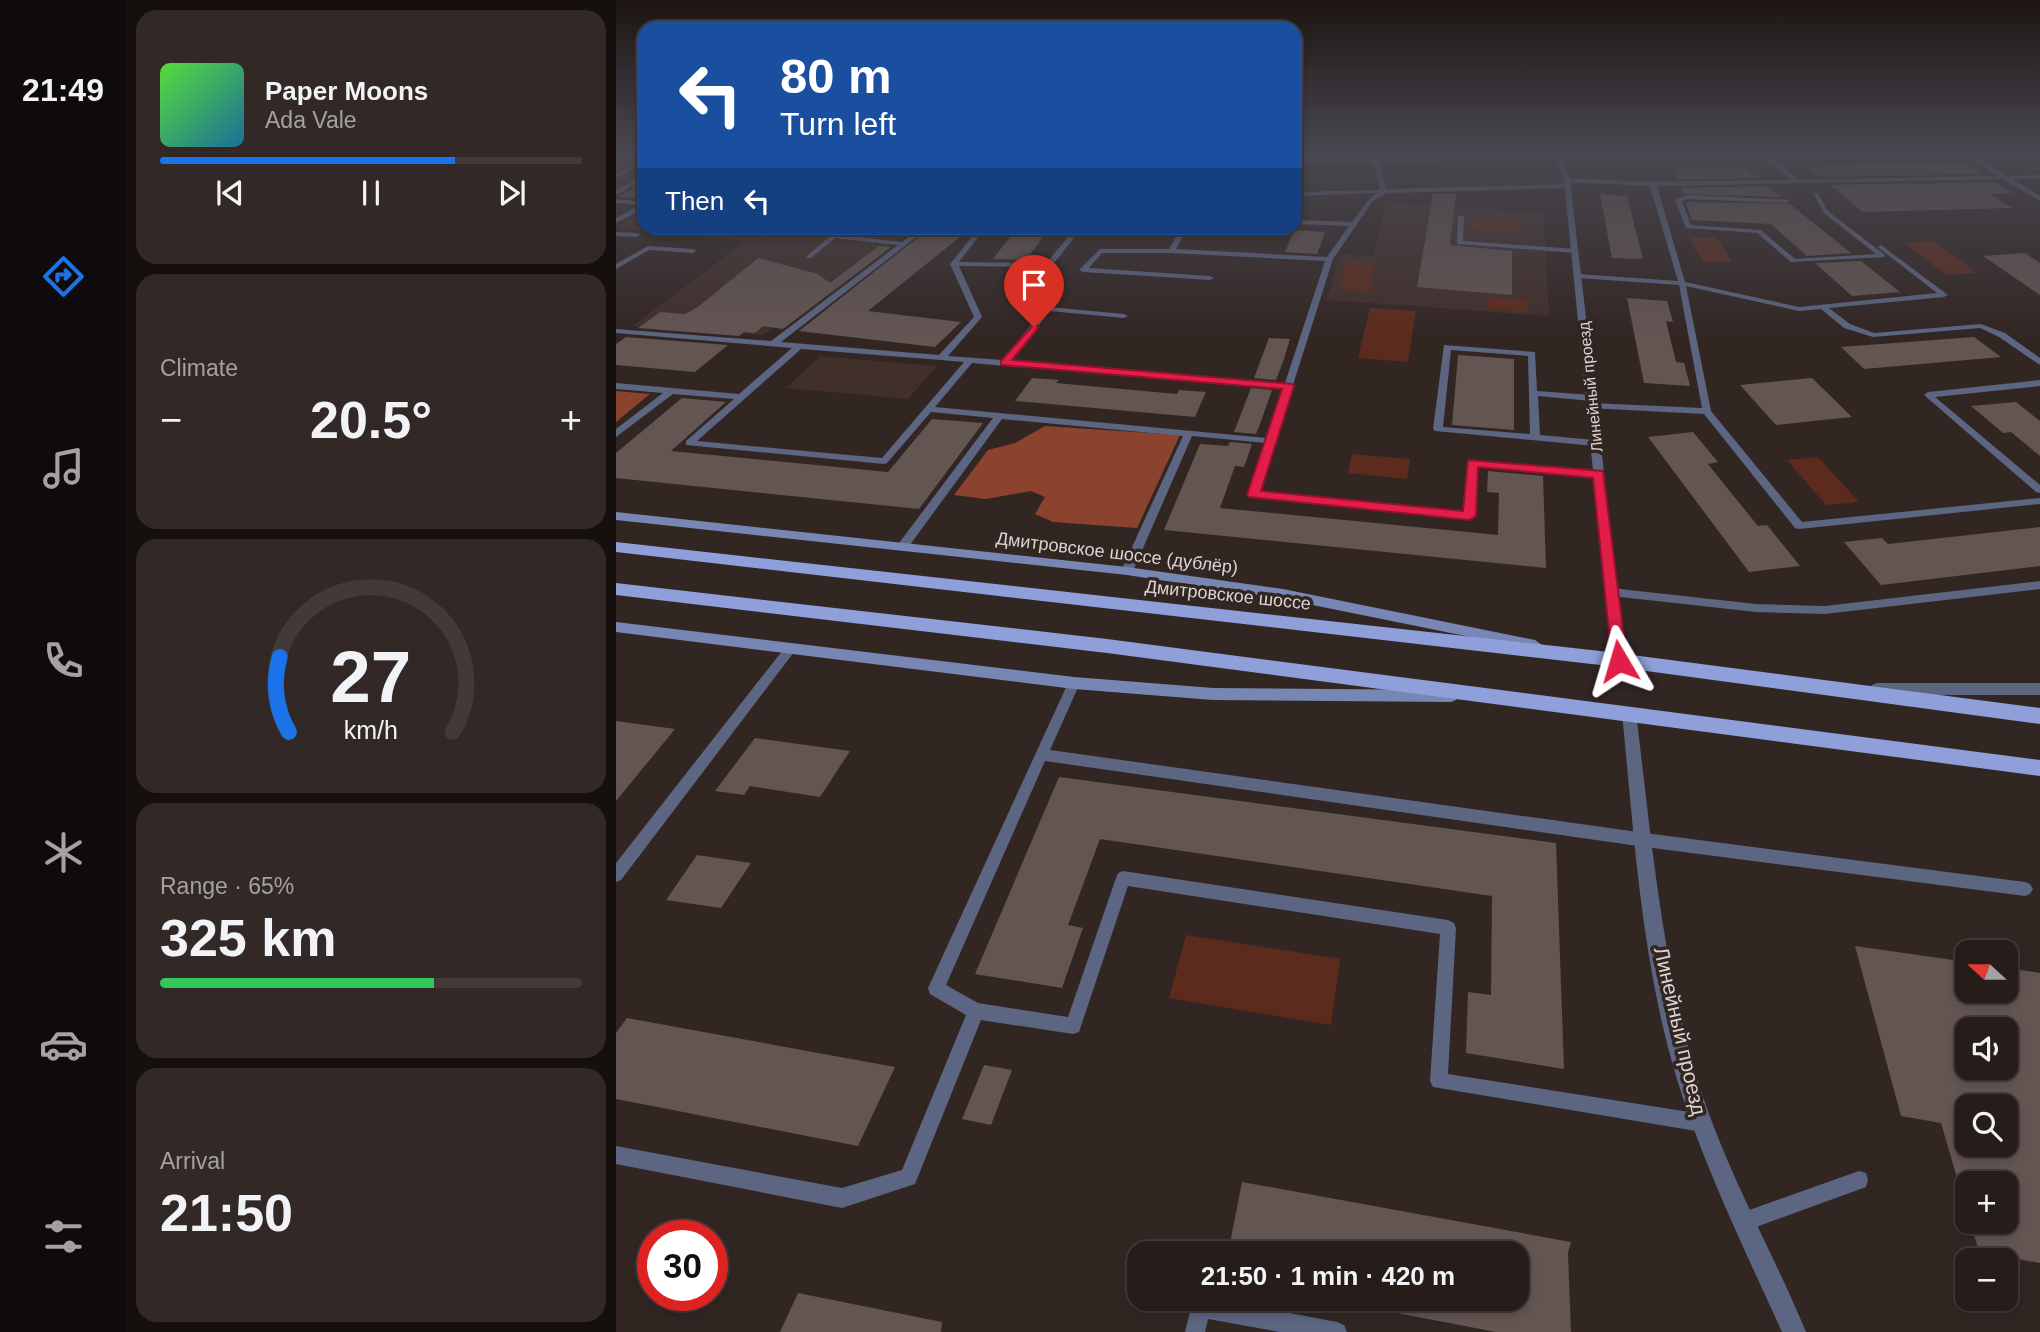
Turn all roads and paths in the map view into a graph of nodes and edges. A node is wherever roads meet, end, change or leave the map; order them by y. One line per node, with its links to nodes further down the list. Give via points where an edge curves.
1 (1360, 214): 9 (lane)
2 (1571, 214): 20 (street, Линейный проезд)
3 (1662, 214): 27 (lane)
4 (1683, 214): 5 (lane, via 1688,227 1759,231 1793,261 1883,256)
5 (1829, 214)
6 (1841, 214): 28 (lane, via 1944,295)
7 (1461, 217): 20 (lane, via 1459,243)
8 (1302, 222): 9 (lane)
9 (1352, 225): 22 (lane)
10 (616, 234): 11 (lane)
11 (637, 235)
12 (915, 235): 17 (lane)
13 (977, 235): 23 (lane)
14 (1073, 235): 23 (lane, via 1048,265)
15 (1180, 235): 18 (lane)
16 (834, 236): 17 (lane); 21 (lane)
17 (903, 244): 31 (lane)
18 (1171, 250): 22 (lane); 26 (lane, via 1100,251 1083,270)
19 (693, 251): 24 (lane, via 648,248)
20 (1575, 251): 25 (street, Линейный проезд)
21 (809, 257)
22 (1329, 259): 39 (lane)
23 (954, 264): 33 (lane, via 978,317)
24 (616, 267)
25 (1578, 276): 27 (lane); 43 (street, Линейный проезд)
26 (1210, 278)
27 (1682, 283): 28 (lane, via 1799,309); 45 (lane)
28 (1823, 307): 35 (lane, via 1847,326 1873,335 1981,326)
29 (1124, 316): 36 (lane, via 1048,309)
30 (616, 331): 31 (lane)
31 (773, 344): 32 (lane)
32 (799, 346): 33 (lane); 42 (lane)
33 (941, 358): 34 (lane)
34 (970, 360): 36 (lane); 44 (lane)
35 (2040, 362)
36 (1004, 363): 39 (lane)
37 (2040, 383): 53 (lane, via 1928,394)
38 (616, 386): 40 (lane)
39 (1288, 386): 50 (lane)
40 (671, 391): 42 (lane); 48 (lane)
41 (1533, 393): 43 (lane); 49 (lane); 49 (lane, via 1532,354 1447,347 1438,429)
42 (741, 397): 44 (lane, via 688,443 884,461)
43 (1591, 402): 45 (lane); 51 (street, Линейный проезд)
44 (929, 409): 46 (lane)
45 (1707, 411): 54 (lane, via 1799,526)
46 (999, 416): 47 (lane); 57 (lane)
47 (1189, 433): 50 (lane); 58 (lane)
48 (616, 434)
49 (1535, 438): 51 (lane)
50 (1272, 440): 52 (lane, via 1253,495 1469,516 1472,463)
51 (1595, 443): 52 (street, Линейный проезд)
52 (1599, 474): 61 (street, Линейный проезд)
53 (2040, 490)
54 (2040, 501)
55 (616, 516): 57 (main road, Дмитровское шоссе (дублёр))
56 (616, 547): 64 (main road, Дмитровское шоссе)
57 (903, 547): 58 (main road, Дмитровское шоссе (дублёр))
58 (1127, 571): 64 (main road, Дмитровское шоссе (дублёр), via 1283,594)
59 (2040, 585): 61 (lane, via 1825,610 1756,608)
60 (616, 589): 68 (main road, via 1094,644)
61 (1611, 592): 64 (street, Линейный проезд)
62 (616, 627): 63 (main road)
63 (790, 649): 65 (main road); 74 (lane)
64 (1614, 660): 67 (main road, Дмитровское шоссе)
65 (1074, 683): 68 (main road, via 1213,694); 71 (lane)
66 (2040, 689): 67 (street)
67 (1835, 690): 70 (main road, Дмитровское шоссе)
68 (1495, 697): 69 (main road)
69 (1629, 713): 72 (main road); 73 (street, Линейный проезд)
70 (2040, 716)
71 (1042, 755): 73 (lane); 77 (lane, via 936,988)
72 (2040, 768)
73 (1645, 840): 76 (lane); 78 (street, Линейный проезд, via 1662,967)
74 (622, 857): 75 (lane)
75 (616, 875)
76 (2025, 889)
77 (976, 1011): 78 (lane, via 1073,1026 1123,878 1448,928 1439,1080); 79 (lane, via 908,1177 842,1198)
78 (1702, 1123): 81 (street, Линейный проезд)
79 (616, 1155)
80 (1859, 1180): 81 (lane)
81 (1745, 1221): 84 (street, Линейный проезд)
82 (1195, 1332): 83 (lane, via 1200,1307)
83 (1337, 1332)
84 (1794, 1332)

